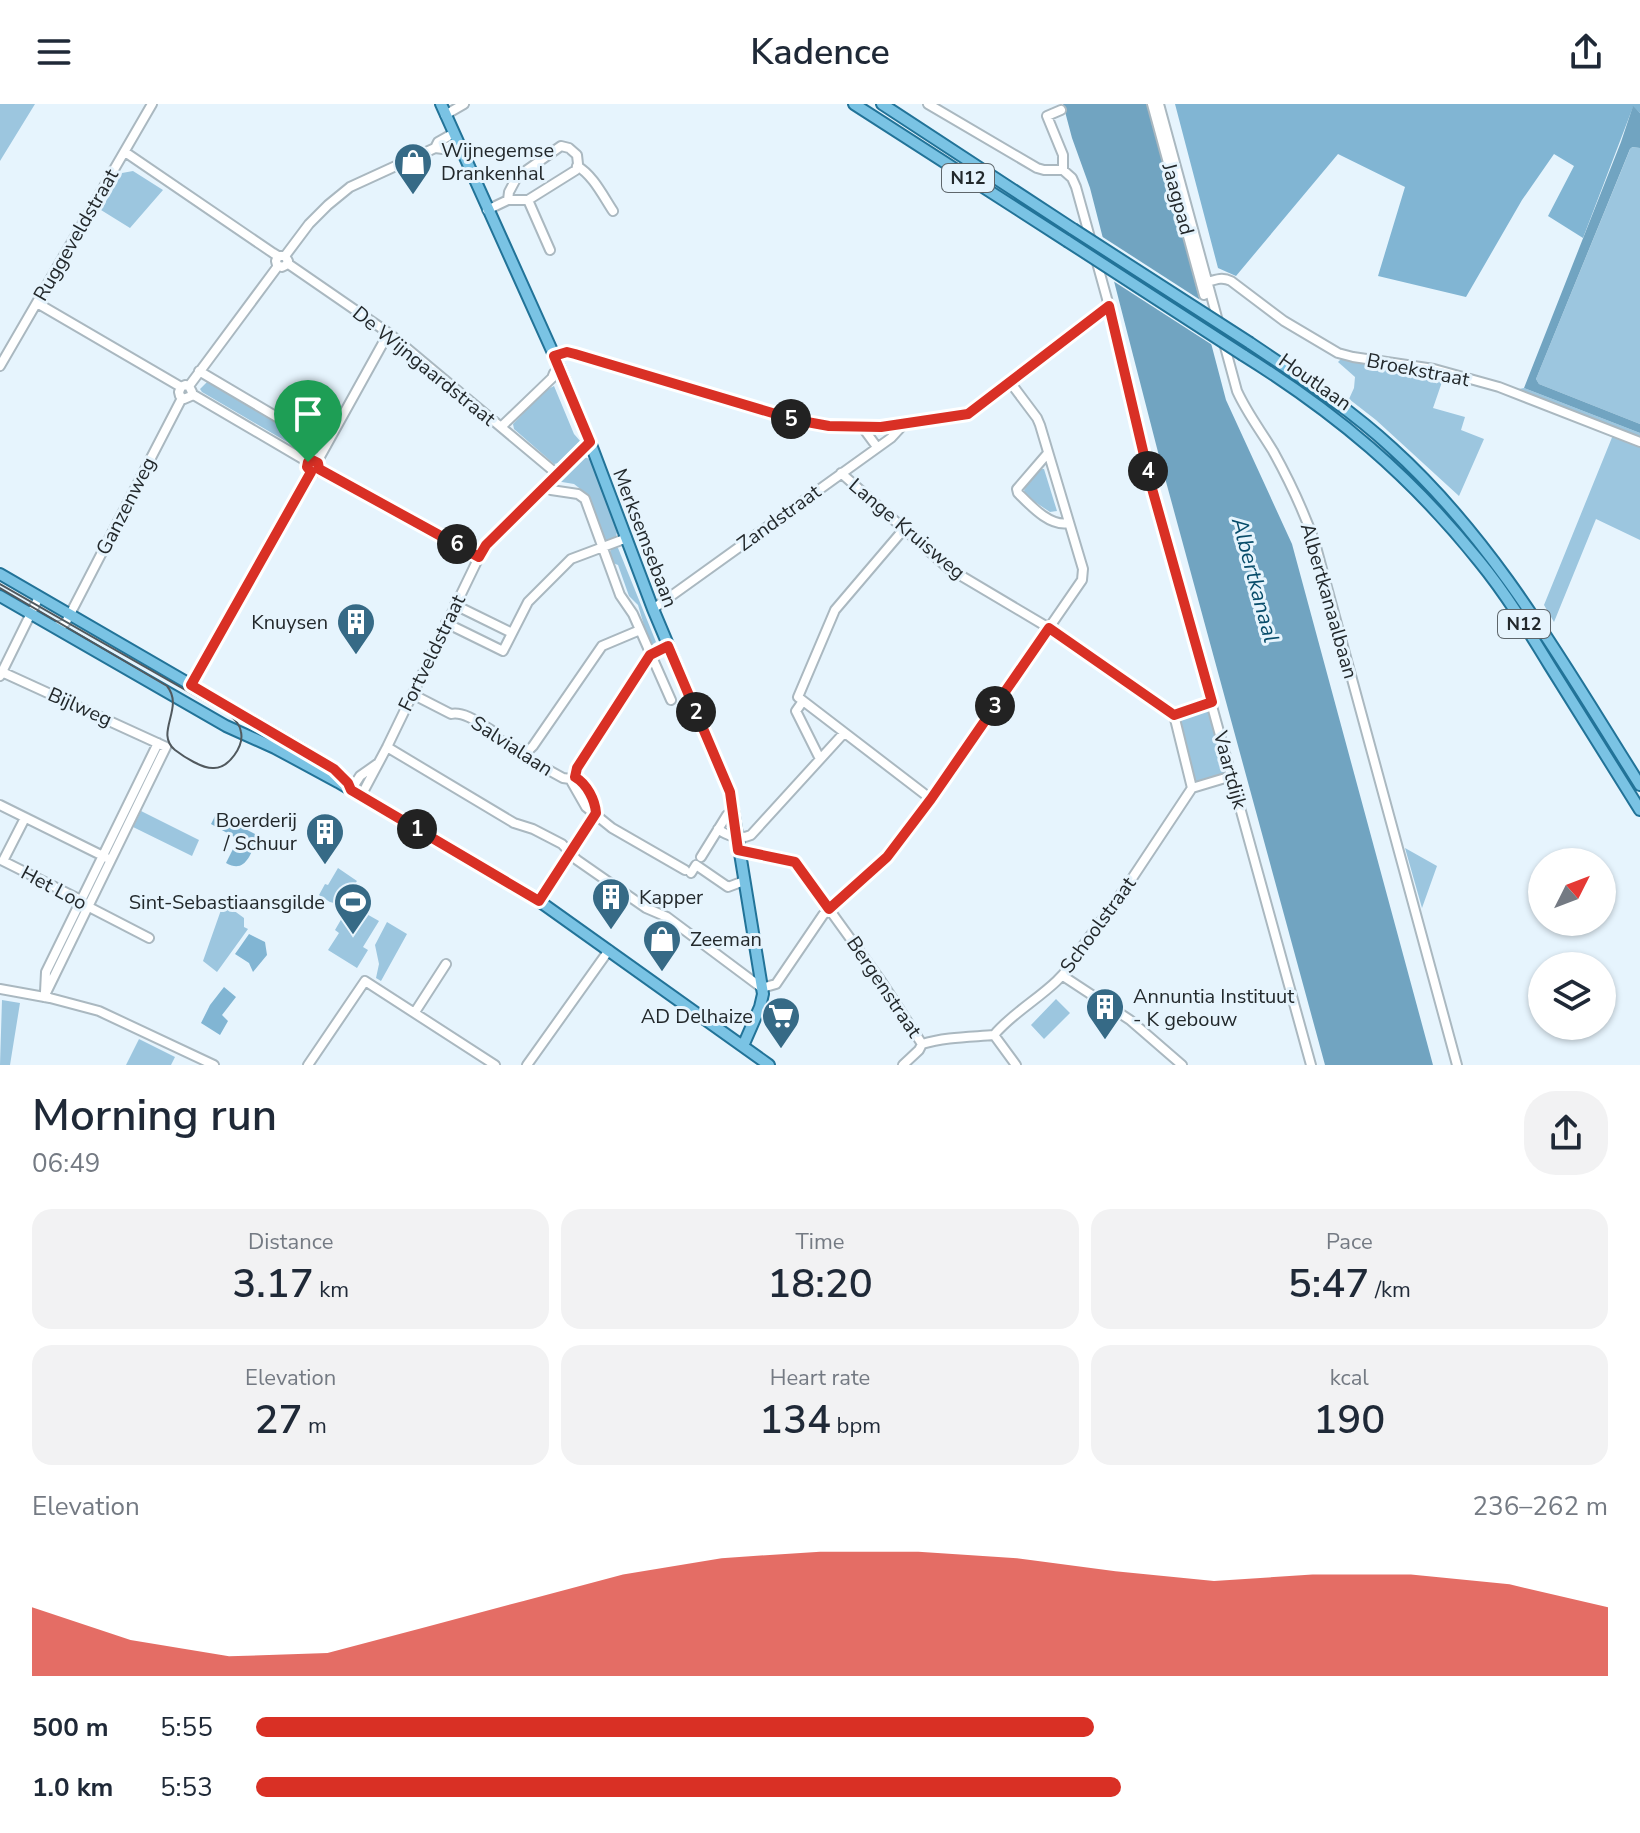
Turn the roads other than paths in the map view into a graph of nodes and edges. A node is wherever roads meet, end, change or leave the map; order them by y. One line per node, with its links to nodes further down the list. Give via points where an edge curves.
1 (152, 104): 11 (street, Ruggeveldstraat)
2 (464, 104): 8 (street)
3 (854, 104): 82 (main road, Houtlaan / N12, bridge, via 1306,396 1360,437 1414,487 1480,562)
4 (882, 104): 77 (main road, Houtlaan / N12, bridge, via 1250,343 1392,447 1453,510 1524,600)
5 (928, 104): 13 (street, via 1037,168)
6 (1152, 104): 21 (street, Jaagpad)
7 (1159, 104): 20 (street, Albertkanaalbaan)
8 (443, 110): 10 (main road, Merksemsebaan)
9 (1061, 110): 13 (street, via 1047,116 1063,155)
10 (456, 138): 16 (main road, Merksemsebaan); 19 (street, via 350,187 309,224)
11 (125, 152): 19 (street, De Wijngaardstraat); 22 (street, Ruggeveldstraat)
12 (577, 166): 14 (street, via 574,151 561,146 517,177); 15 (street); 17 (street)
13 (1063, 170): 23 (street, Vaartdijk, via 1079,195)
14 (508, 200): 15 (street); 16 (street)
15 (528, 200): 18 (street)
16 (487, 210): 25 (main road, Merksemsebaan)
17 (613, 211)
18 (550, 250)
19 (282, 260): 24 (street, De Wijngaardstraat); 28 (street)
20 (1208, 282): 35 (street, Broekstraat, via 1231,281 1284,321 1345,355 1434,369 1499,387); 117 (street, Albertkanaalbaan, via 1237,391 1274,453 1315,543)
21 (1204, 295)
22 (37, 303): 26 (street, Ruggeveldstraat); 30 (street)
23 (1109, 306): 29 (street); 67 (street, Vaartdijk, via 1151,485)
24 (390, 334): 32 (street, De Wijngaardstraat); 36 (street)
25 (554, 356): 27 (main road, Merksemsebaan); 33 (street, via 575,354 796,420)
26 (0, 366)
27 (560, 370): 32 (street); 34 (main road, Merksemsebaan)
28 (199, 371): 30 (street); 36 (street)
29 (1010, 382): 31 (street, via 968,414); 38 (street, via 1037,418)
30 (187, 389): 39 (street); 54 (street, Ganzenweg, via 179,394 182,398)
31 (903, 425): 33 (street); 37 (street, Zandstraat)
32 (501, 427): 41 (street, De Wijngaardstraat)
33 (863, 428): 37 (street)
34 (590, 442): 41 (street, Fortveldstraat); 45 (main road, Merksemsebaan)
35 (1640, 442)
36 (326, 446): 39 (street)
37 (877, 447): 40 (street, Zandstraat)
38 (1048, 453): 43 (street); 43 (street, via 1018,493 1052,521)
39 (314, 466): 47 (street); 63 (street)
40 (841, 473): 44 (street, Lange Kruisweg); 52 (street, Zandstraat)
41 (557, 474): 47 (street, Fortveldstraat)
42 (551, 490): 46 (street, Merksemsebaan, via 585,499)
43 (1069, 523): 57 (street, via 1082,580)
44 (904, 529): 57 (street, Lange Kruisweg, via 948,568); 65 (street, via 835,610)
45 (627, 538): 46 (street); 52 (main road, Merksemsebaan)
46 (602, 548): 58 (street, Merksemsebaan); 59 (street, via 571,559 528,602)
47 (479, 557): 51 (street, Fortveldstraat)
48 (0, 574): 50 (main road)
49 (0, 596): 53 (main road)
50 (39, 597): 53 (street); 54 (main road)
51 (455, 605): 55 (street, Fortveldstraat); 59 (street)
52 (653, 609): 60 (main road, Merksemsebaan)
53 (29, 613): 56 (main road); 62 (street)
54 (70, 614): 56 (street, via 63,625); 63 (main road)
55 (446, 623): 59 (street, via 503,651); 64 (street, Fortveldstraat)
56 (54, 627): 73 (main road)
57 (1049, 628): 68 (street, Lange Kruisweg); 80 (street)
58 (640, 630): 61 (street, Merksemsebaan); 72 (street, via 602,646)
59 (512, 633)
60 (668, 646): 61 (street); 87 (main road, Merksemsebaan, via 730,792)
61 (650, 655): 66 (street, Merksemsebaan); 76 (street)
62 (1, 674): 91 (street, Bijlweg, via 158,743)
63 (191, 685): 70 (main road)
64 (412, 694): 71 (street, Fortveldstraat); 72 (street, Salvialaan, via 494,732 492,736)
65 (800, 699): 69 (street); 74 (street, via 796,711)
66 (671, 700)
67 (1212, 702): 68 (street); 75 (street, Vaartdijk)
68 (1174, 715): 78 (street)
69 (844, 733): 74 (street); 80 (street)
70 (298, 747): 73 (main road); 79 (main road, via 334,769)
71 (387, 747): 79 (street, Fortveldstraat, via 360,776); 89 (street)
72 (523, 756): 76 (street, Salvialaan, via 563,778)
73 (292, 758): 79 (main road)
74 (820, 759): 87 (street, via 751,835)
75 (1232, 776): 78 (street); 116 (street, Vaartdijk)
76 (573, 778): 83 (street, via 582,782)
77 (1640, 785)
78 (1192, 788): 100 (street, Schoolstraat)
79 (356, 793): 94 (main road)
80 (931, 799): 96 (street, via 887,857)
81 (0, 805): 85 (street)
82 (1640, 810)
83 (596, 813): 89 (street); 92 (street, via 612,828 688,871 696,865 728,887)
84 (727, 815): 86 (street)
85 (25, 818): 91 (street); 93 (street, Het Loo, via 3,861)
86 (718, 829): 87 (street); 90 (street)
87 (736, 836): 88 (main road, Merksemsebaan)
88 (738, 850): 92 (main road, Merksemsebaan); 96 (street, Bergenstraat, via 795,862)
89 (570, 853): 94 (street); 101 (street)
90 (701, 857)
91 (107, 858): 93 (street); 95 (street)
92 (744, 881): 101 (main road, Merksemsebaan)
93 (81, 900): 95 (street, Het Loo); 103 (street, via 46,972)
94 (539, 901): 98 (main road)
95 (89, 907): 97 (street, Het Loo); 103 (street)
96 (829, 909): 101 (street, via 776,984); 106 (street, Bergenstraat)
97 (149, 938)
98 (609, 950): 107 (main road); 111 (street)
99 (446, 964): 104 (street)
100 (1063, 976): 105 (street, Schoolstraat); 115 (street, via 1130,1020)
101 (762, 988): 107 (main road, Merksemsebaan, via 763,999)
102 (0, 989): 103 (street)
103 (44, 997): 108 (street, via 99,1011)
104 (415, 1012): 109 (street, via 365,981); 110 (street)
105 (994, 1035): 106 (street); 114 (street)
106 (922, 1044): 113 (street)
107 (743, 1046): 112 (main road)
108 (214, 1065)
109 (308, 1065)
110 (495, 1065)
111 (527, 1065)
112 (769, 1065)
113 (903, 1065)
114 (1016, 1065)
115 (1182, 1065)
116 (1311, 1065)
117 (1457, 1065)

